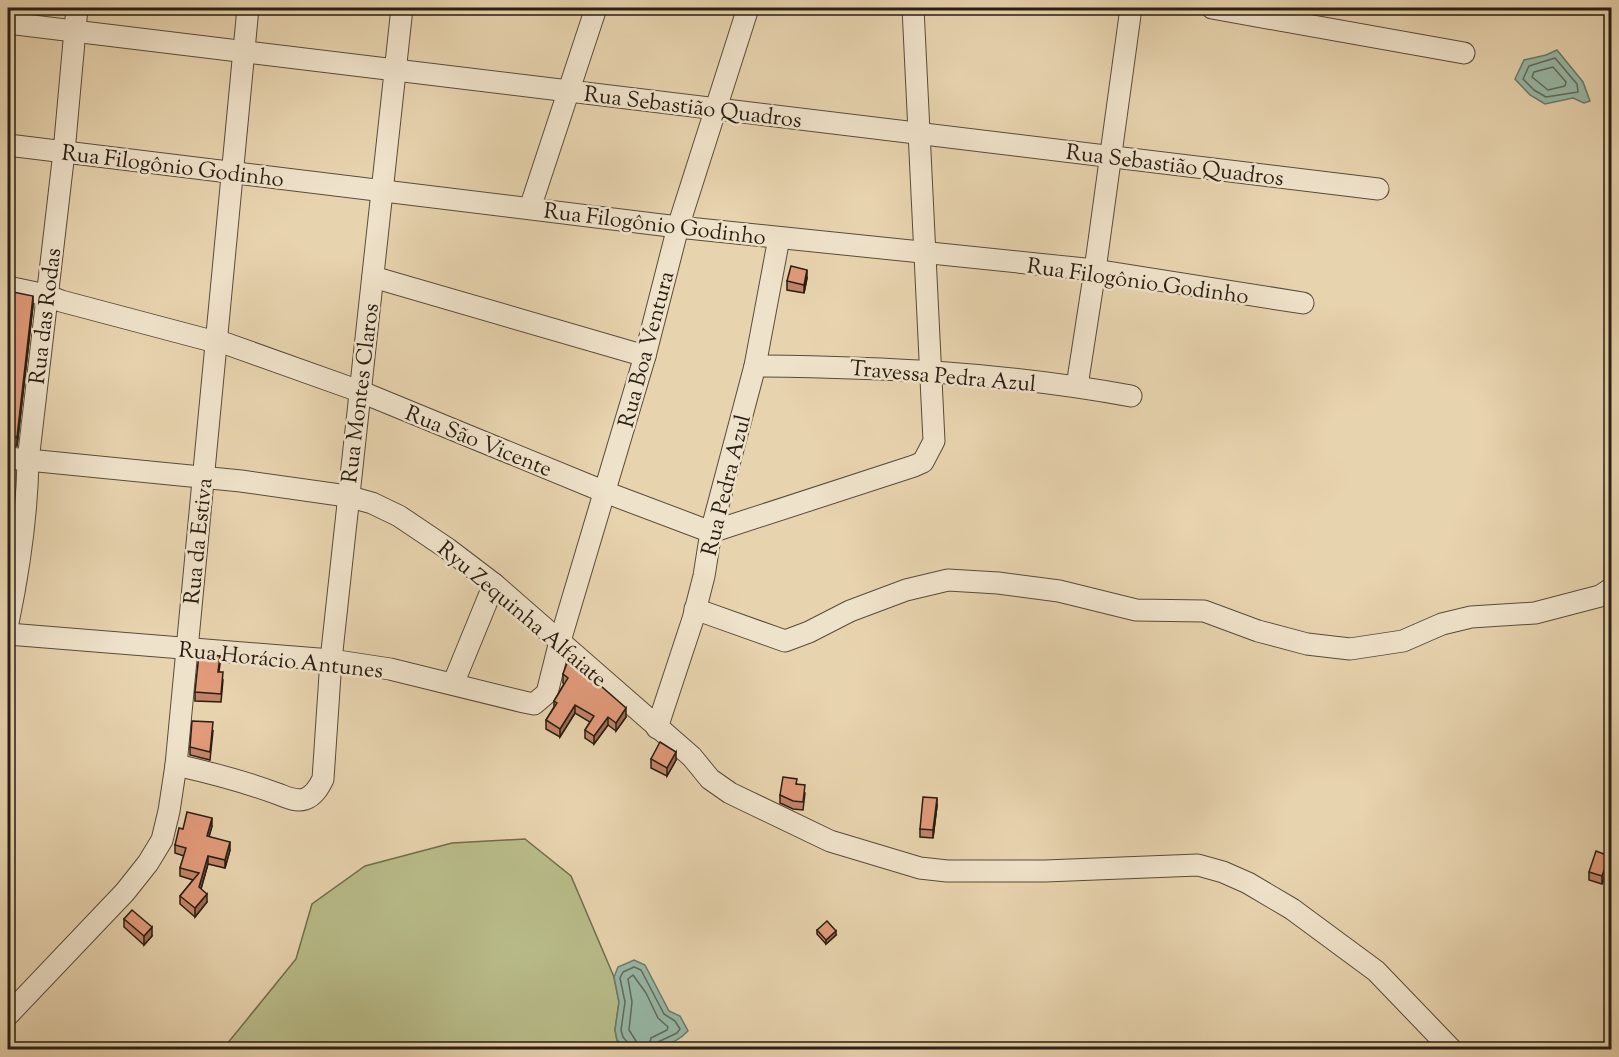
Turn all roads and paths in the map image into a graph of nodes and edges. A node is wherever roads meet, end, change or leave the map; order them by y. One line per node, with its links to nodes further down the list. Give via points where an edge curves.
1 (77, 8): 10 (street, Rua das Rodas)
2 (249, 8): 11 (street, Rua da Estiva)
3 (402, 8): 13 (street, Rua Montes Claros)
4 (596, 8): 14 (street)
5 (748, 8): 15 (street, Rua Boa Ventura)
6 (913, 8): 16 (street)
7 (1131, 8): 19 (street)
8 (1212, 8): 12 (street)
9 (8, 23): 10 (street, Rua Sebastião Quadros)
10 (76, 31): 11 (street, Rua Sebastião Quadros); 18 (street, Rua das Rodas)
11 (244, 51): 13 (street, Rua Sebastião Quadros); 20 (street, Rua da Estiva)
12 (1464, 53)
13 (395, 70): 14 (street, Rua Sebastião Quadros); 22 (street, Rua Montes Claros)
14 (569, 91): 15 (street, Rua Sebastião Quadros); 23 (street)
15 (717, 108): 16 (street, Rua Sebastião Quadros); 24 (street, Rua Boa Ventura)
16 (918, 133): 19 (street, Rua Sebastião Quadros); 26 (street)
17 (8, 145): 18 (street, Rua Filogônio Godinho)
18 (64, 152): 20 (street, Rua Filogônio Godinho); 30 (street, Rua das Rodas)
19 (1110, 156): 21 (street, Rua Sebastião Quadros); 27 (street)
20 (233, 173): 22 (street, Rua Filogônio Godinho); 32 (street, Rua da Estiva)
21 (1378, 189)
22 (381, 192): 23 (street, Rua Filogônio Godinho); 28 (street, Rua Montes Claros)
23 (530, 208): 24 (street, Rua Filogônio Godinho)
24 (678, 227): 25 (street, Rua Filogônio Godinho); 33 (street, Rua Boa Ventura)
25 (779, 238): 26 (street, Rua Filogônio Godinho); 34 (street, Rua Pedra Azul)
26 (925, 254): 27 (street, Rua Filogônio Godinho); 35 (street)
27 (1095, 270): 31 (street, Rua Filogônio Godinho); 36 (street)
28 (373, 277): 33 (street); 37 (street, Rua Montes Claros)
29 (8, 288): 30 (street, Rua São Vicente)
30 (46, 295): 32 (street, Rua São Vicente); 39 (street, Rua das Rodas)
31 (1303, 303)
32 (216, 340): 37 (street, Rua São Vicente); 40 (street, Rua da Estiva)
33 (645, 356): 41 (street, Rua Boa Ventura)
34 (755, 366): 35 (street, Travessa Pedra Azul); 43 (street, Rua Pedra Azul)
35 (931, 373): 36 (street, Travessa Pedra Azul); 43 (street, via 934,441 923,462)
36 (1077, 386): 38 (street, Travessa Pedra Azul)
37 (359, 391): 41 (street, Rua São Vicente); 42 (street, Rua Montes Claros)
38 (1131, 396)
39 (18, 459): 40 (street, Ryu Zequinha Alfaiate); 47 (street, Rua das Rodas, via 28,497)
40 (204, 478): 42 (street, Ryu Zequinha Alfaiate); 50 (street, Rua da Estiva)
41 (605, 492): 43 (street, Rua São Vicente); 49 (street, Rua Boa Ventura)
42 (347, 496): 44 (street, Ryu Zequinha Alfaiate, via 399,516); 51 (street, Rua Montes Claros)
43 (711, 532): 46 (street, Rua Pedra Azul)
44 (494, 584): 49 (street, Ryu Zequinha Alfaiate); 52 (street)
45 (1611, 588): 46 (street, via 1600,596 1535,613 1471,617 1442,624 1403,641 1350,649 1307,644 1204,611 1136,610 1059,591 968,581 948,580 906,590 785,641)
46 (695, 609): 54 (street, Rua Pedra Azul)
47 (8, 623)
48 (8, 634): 50 (street, Rua Horácio Antunes)
49 (560, 641): 53 (street, Rua Boa Ventura); 54 (street, Ryu Zequinha Alfaiate)
50 (186, 650): 51 (street, Rua Horácio Antunes); 55 (street, Rua da Estiva)
51 (330, 660): 52 (street, Rua Horácio Antunes); 55 (street, Rua Montes Claros, via 323,779 311,796 292,799 232,777)
52 (453, 684): 53 (street, Rua Horácio Antunes, via 534,704)
53 (547, 693)
54 (657, 728): 57 (street, Ryu Zequinha Alfaiate, via 730,794 830,841 920,868 947,872 1045,871 1198,865 1223,872 1292,909 1376,971)
55 (176, 765): 56 (street, Rua da Estiva, via 162,840 148,863)
56 (8, 1015)
57 (1452, 1050)

